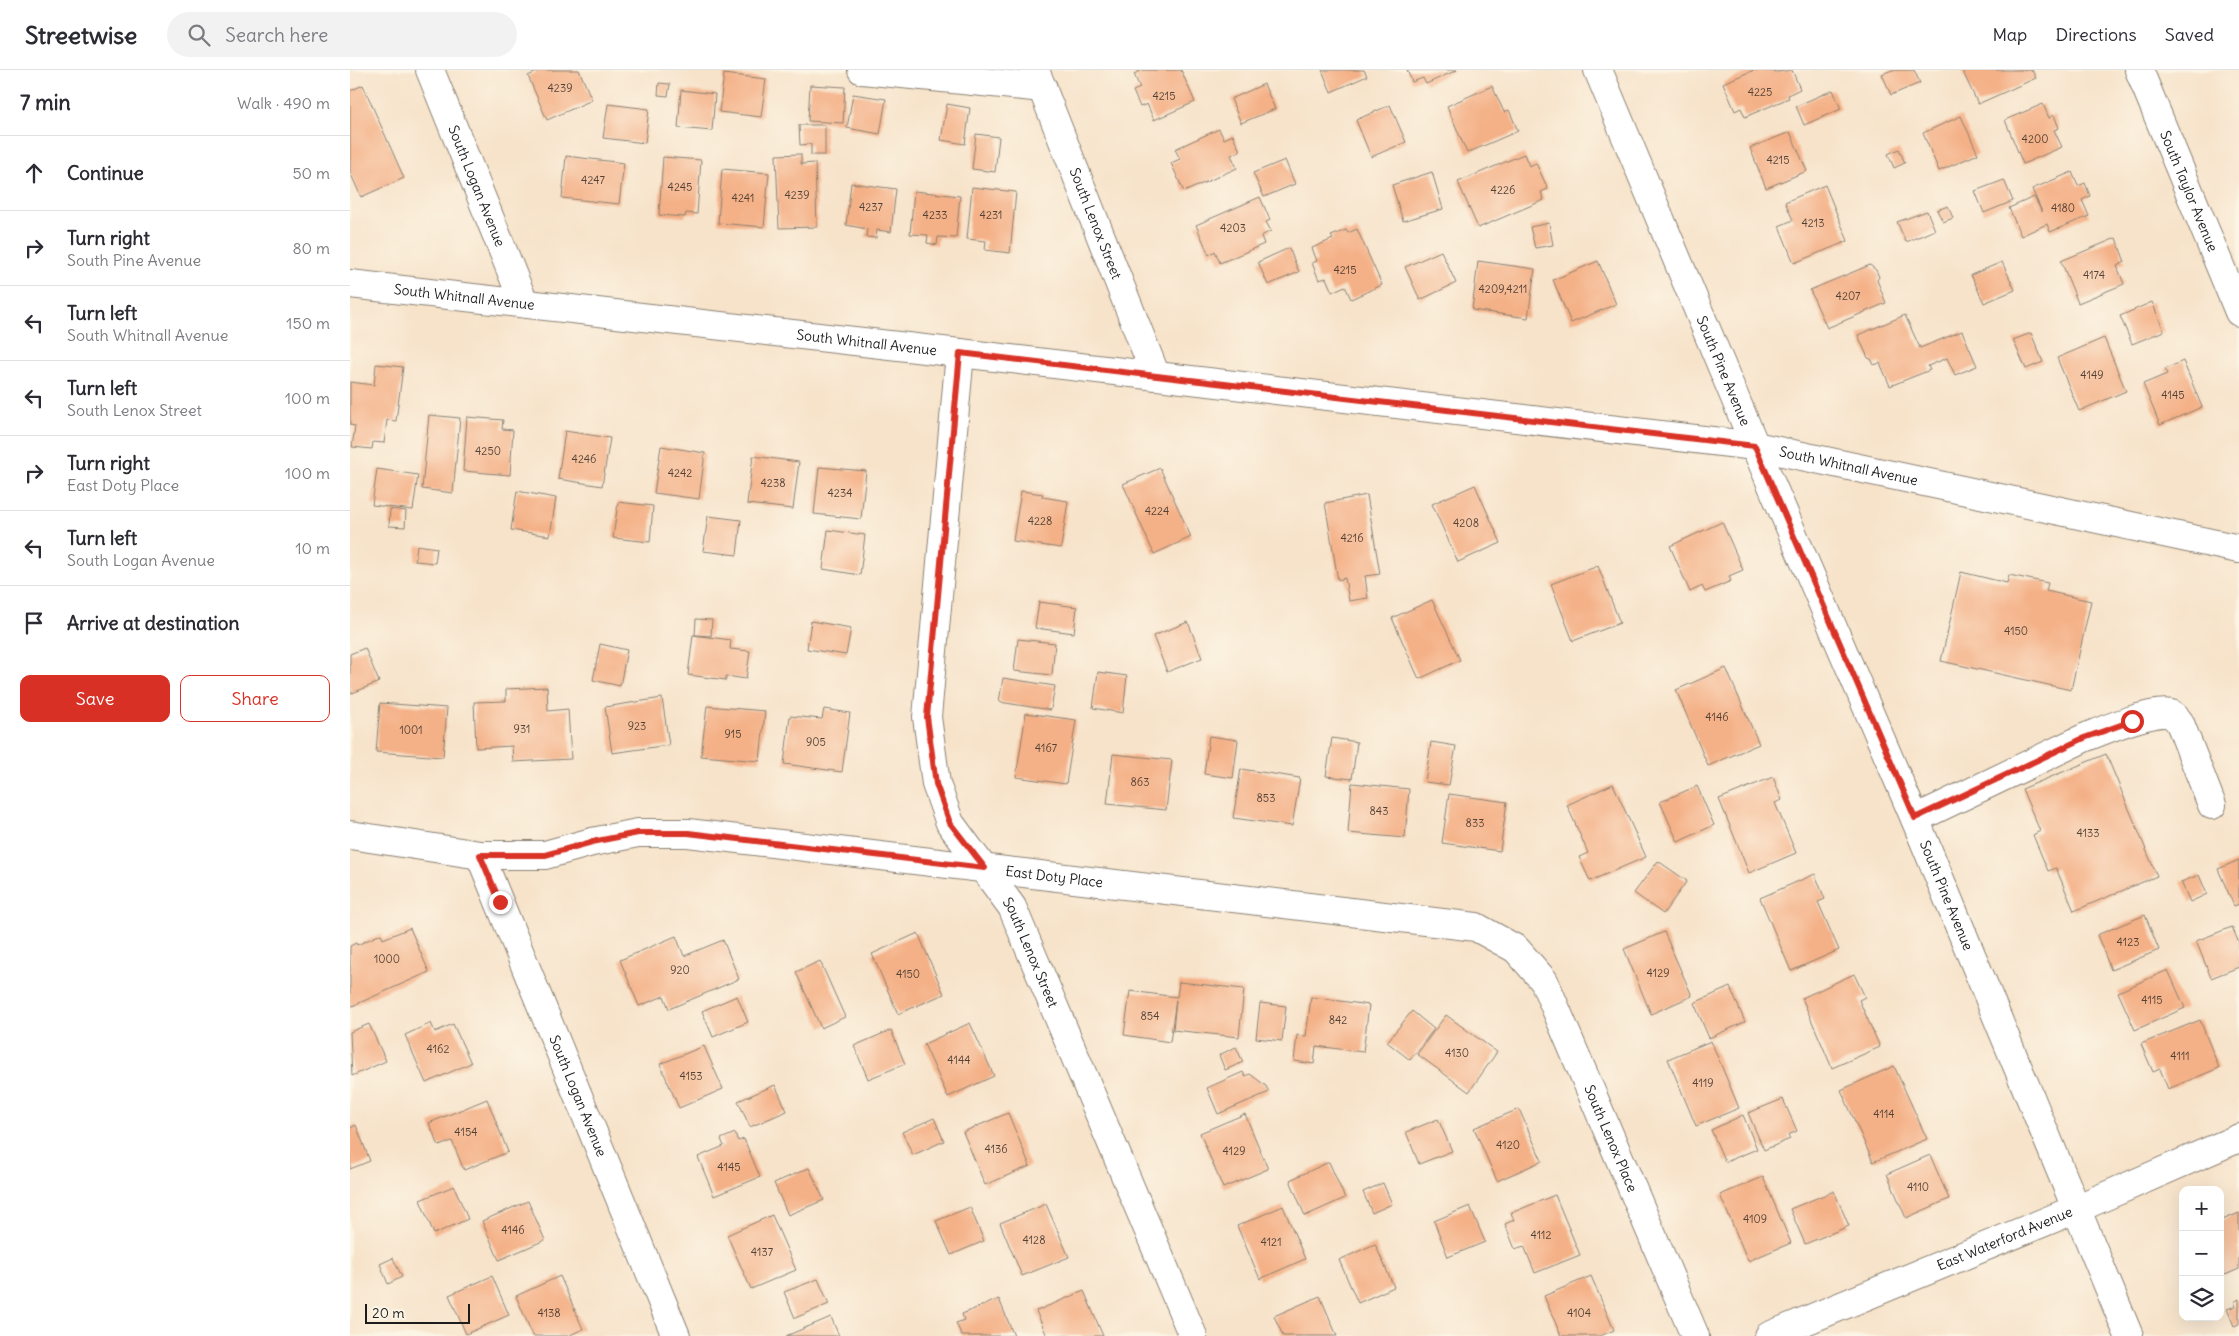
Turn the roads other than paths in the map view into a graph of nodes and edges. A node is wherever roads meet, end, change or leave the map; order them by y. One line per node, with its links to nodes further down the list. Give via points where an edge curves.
1 (430, 70): 7 (street, South Logan Avenue)
2 (862, 70): 5 (street)
3 (1598, 70): 11 (street, South Pine Avenue)
4 (2139, 70): 8 (street, South Taylor Avenue)
5 (1039, 79): 10 (street, South Lenox Street)
6 (350, 284): 7 (street, South Whitnall Avenue)
7 (524, 303): 9 (street, South Whitnall Avenue)
8 (2239, 312)
9 (960, 353): 10 (street, South Whitnall Avenue); 17 (street, South Lenox Street, via 927,717 936,784 950,823)
10 (1156, 376): 11 (street, South Whitnall Avenue)
11 (1755, 446): 12 (street, South Whitnall Avenue); 14 (street, South Pine Avenue)
12 (2239, 549)
13 (2212, 805): 14 (street, via 2180,723 2172,714 2158,712 2084,738)
14 (1915, 818): 20 (street, South Pine Avenue)
15 (350, 835): 16 (street, East Doty Place)
16 (480, 855): 17 (street, East Doty Place, via 545,855 638,833 688,833); 21 (street, South Logan Avenue)
17 (985, 868): 18 (street, East Doty Place, via 1476,927); 22 (street, South Lenox Street, via 1012,906)
18 (1516, 948): 23 (street, South Lenox Place, via 1544,981)
19 (2239, 1138): 20 (street, East Waterford Avenue)
20 (2076, 1209): 24 (street, East Waterford Avenue); 25 (street, South Pine Avenue)
21 (676, 1336)
22 (1193, 1336)
23 (1695, 1336)
24 (1769, 1336)
25 (2129, 1336)

